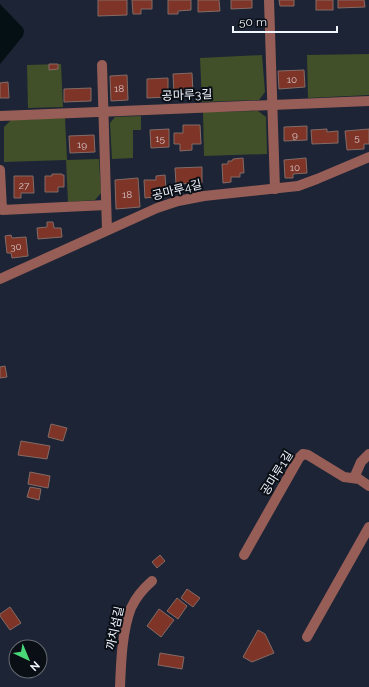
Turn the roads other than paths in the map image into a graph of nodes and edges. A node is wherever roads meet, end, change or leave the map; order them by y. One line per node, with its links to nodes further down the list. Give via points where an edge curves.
1 (269, 0): 4 (street)
2 (102, 65): 5 (street)
3 (369, 100): 4 (street, 공마루3길)
4 (272, 105): 5 (street, 공마루3길); 9 (street)
5 (103, 112): 6 (street, 공마루3길); 10 (street)
6 (0, 116)
7 (369, 157): 9 (street, 공마루4길, via 298,186)
8 (0, 170): 10 (street, via 2,210)
9 (275, 189): 11 (street, 공마루4길, via 178,201)
10 (106, 205): 11 (street)
11 (107, 230): 12 (street, 공마루4길)
12 (0, 279)
13 (369, 454): 14 (street, via 361,462)
14 (354, 478): 15 (street, 공마루1길); 17 (street, 공마루1길, via 344,477 303,454)
15 (369, 486)
16 (369, 527): 19 (street)
17 (244, 555)
18 (152, 581): 20 (street, 까치섬길, via 138,596 127,622)
19 (307, 636)
20 (120, 687)

